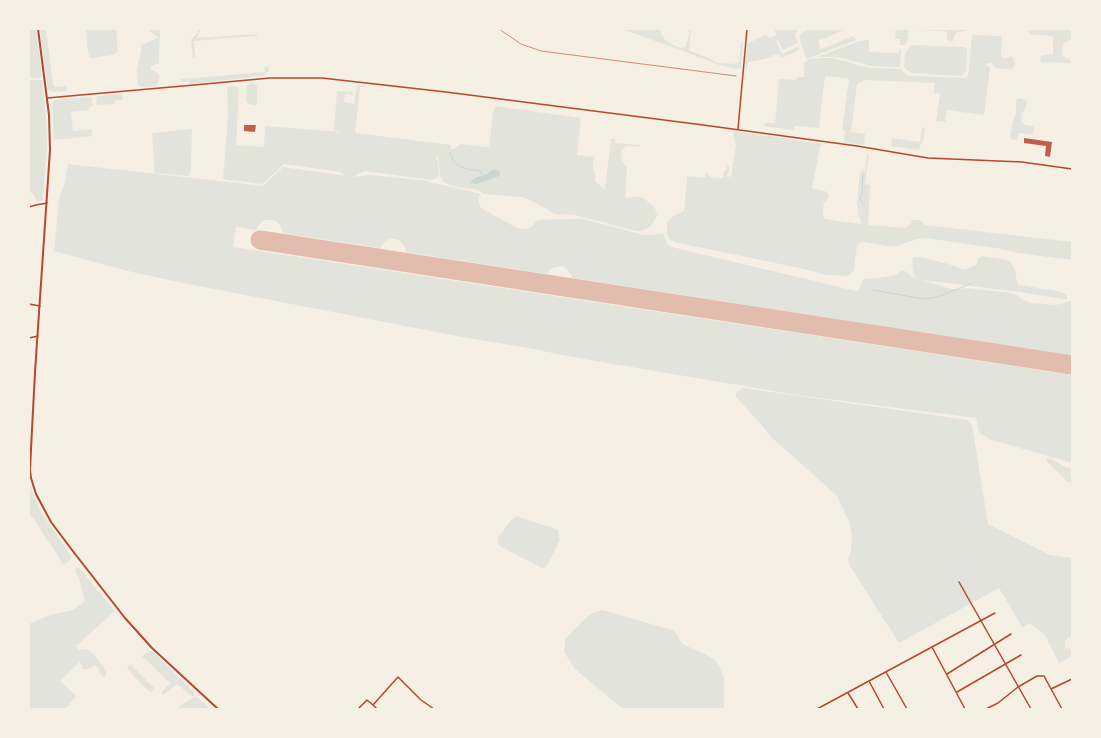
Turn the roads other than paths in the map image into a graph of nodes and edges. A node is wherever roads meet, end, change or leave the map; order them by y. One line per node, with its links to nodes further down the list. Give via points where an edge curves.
1 (38, 29): 3 (main road)
2 (747, 29): 4 (street)
3 (47, 98): 4 (street, via 270,78 322,78); 6 (main road, via 50,148)
4 (738, 130): 5 (street, via 928,158 1022,162)
5 (1072, 169)
6 (47, 203): 7 (street); 9 (main road)
7 (29, 207)
8 (29, 304): 9 (street)
9 (40, 306): 10 (main road)
10 (38, 336): 11 (street); 12 (main road)
11 (29, 338)
12 (30, 448): 30 (main road, via 31,478 36,494 58,533 135,630)
13 (959, 582): 15 (street)
14 (995, 613): 15 (street)
15 (981, 621): 17 (street); 18 (street)
16 (1011, 634): 17 (street)
17 (994, 644): 20 (street); 22 (street)
18 (932, 647): 21 (street); 22 (street)
19 (1021, 655): 20 (street)
20 (1006, 664): 25 (street); 27 (street)
21 (886, 672): 24 (street); 37 (street)
22 (947, 674): 27 (street)
23 (1072, 679): 26 (street)
24 (869, 681): 28 (street); 36 (street)
25 (1018, 687): 26 (street, via 1037,676 1044,676); 39 (street); 40 (street)
26 (1051, 688): 41 (street)
27 (957, 692): 38 (street)
28 (848, 693): 34 (street); 35 (street)
29 (373, 705): 31 (street, via 367,700); 32 (street); 33 (street, via 398,677)
30 (218, 709)
31 (358, 709)
32 (377, 709)
33 (434, 709)
34 (817, 709)
35 (858, 709)
36 (884, 709)
37 (907, 709)
38 (965, 709)
39 (986, 709)
40 (1031, 709)
41 (1062, 709)

